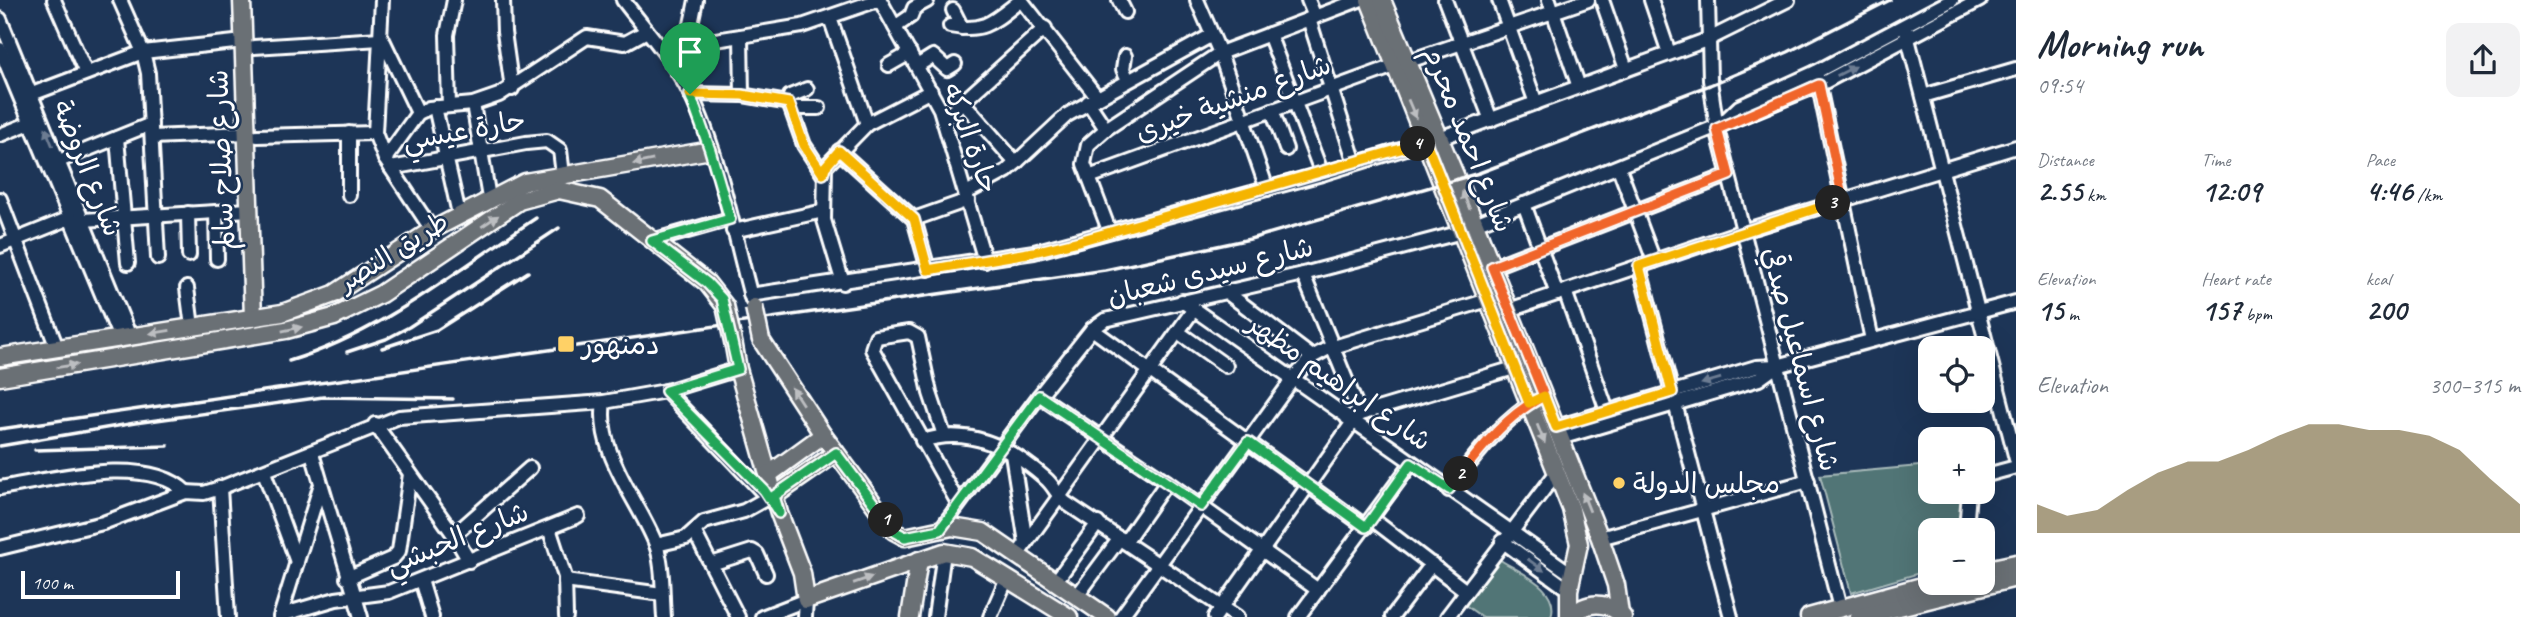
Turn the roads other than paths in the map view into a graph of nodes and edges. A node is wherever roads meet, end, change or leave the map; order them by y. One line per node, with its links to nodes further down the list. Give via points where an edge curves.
1 (54, 0): 58 (street)
2 (120, 0): 46 (street)
3 (243, 0): 43 (main road, شارع صلاح سالم)
4 (252, 0): 43 (main road, شارع صلاح سالم)
5 (382, 0): 40 (street)
6 (454, 0): 76 (street, via 446,36)
7 (503, 0): 62 (street)
8 (623, 0): 35 (street)
9 (696, 0): 44 (street)
10 (879, 0): 29 (street); 32 (street, حارة البركه)
11 (1021, 0): 28 (street, via 980,35 956,27); 34 (street)
12 (1198, 0): 38 (street)
13 (1308, 0): 30 (street)
14 (1359, 0): 26 (street)
15 (1446, 0): 42 (street)
16 (1499, 0): 33 (street)
17 (1588, 0): 27 (street, شارع منشية خيرى)
18 (1602, 0): 56 (street)
19 (1651, 0): 49 (street)
20 (1708, 0): 41 (street, شارع اسماعيل صدقي)
21 (1788, 0): 41 (street)
22 (1952, 0): 36 (street)
23 (1980, 0): 36 (street)
24 (927, 1): 32 (street)
25 (1382, 1): 52 (main road, شارع احمد محرم)
26 (1339, 4): 30 (street)
27 (1551, 6): 33 (street, شارع منشية خيرى); 61 (street)
28 (953, 10)
29 (830, 18): 39 (street); 86 (street)
30 (1312, 18): 37 (street); 64 (street)
31 (0, 19): 68 (street, شارع الروضة)
32 (895, 27): 47 (street, حارة البركه)
33 (1509, 27): 42 (street, شارع منشية خيرى); 73 (street)
34 (1045, 28): 70 (street); 71 (street)
35 (647, 31): 51 (street); 62 (street, via 625,43 600,37 581,40)
36 (1906, 33): 59 (street); 69 (street)
37 (1269, 34): 48 (street); 72 (street)
38 (1212, 35): 48 (street); 60 (street)
39 (741, 36): 44 (street); 67 (street)
40 (380, 37): 43 (street); 80 (street); 89 (street)
41 (1709, 39): 49 (street); 88 (street, شارع اسماعيل صدقي)
42 (1462, 43): 52 (street, شارع منشية خيرى); 82 (street)
43 (249, 44): 46 (street); 91 (main road, شارع صلاح سالم)
44 (685, 45): 51 (street)
45 (0, 49): 68 (street, شارع الروضة)
46 (143, 52): 58 (street); 85 (street)
47 (910, 53): 54 (street); 55 (street, حارة البركه)
48 (1220, 53): 83 (street); 87 (street)
49 (1668, 53): 56 (street)
50 (1125, 57): 60 (street, via 1123,69)
51 (671, 62): 66 (street)
52 (1402, 63): 64 (street, شارع منشية خيرى); 95 (main road, شارع احمد محرم)
53 (955, 64): 55 (street, via 945,69 933,56)
54 (889, 65)
55 (917, 66): 65 (street, حارة البركه)
56 (1626, 69): 61 (street)
57 (2016, 69): 69 (street)
58 (86, 73): 68 (street)
59 (1818, 78): 88 (street, via 1739,107); 120 (street)
60 (1128, 80): 70 (street)
61 (1579, 87): 73 (street)
62 (512, 89): 74 (street)
63 (807, 89): 75 (street, via 790,96)
64 (1331, 89): 72 (street, شارع منشية خيرى); 104 (street)
65 (931, 91): 81 (street, حارة البركه); 86 (street)
66 (690, 94): 67 (street); 99 (street)
67 (742, 95): 75 (street)
68 (26, 96): 84 (street, شارع الروضة); 102 (street, شارع الروضة, one-way to 68)
69 (1923, 96): 109 (street)
70 (1093, 99): 87 (street); 103 (street, via 1052,127)
71 (963, 102): 81 (street); 103 (street)
72 (1295, 102): 79 (street, شارع منشية خيرى); 111 (street)
73 (1536, 103): 82 (street)
74 (473, 104): 76 (street); 98 (street)
75 (790, 105): 78 (street); 110 (street, via 804,145)
76 (449, 106): 77 (street)
77 (435, 107): 80 (street); 101 (street)
78 (819, 108)
79 (1272, 110): 83 (street, شارع منشية خيرى); 97 (street)
80 (418, 113): 105 (street)
81 (944, 119): 116 (street, حارة البركه)
82 (1491, 120): 95 (street)
83 (1243, 121): 108 (street, شارع منشية خيرى); 114 (street)
84 (30, 123): 92 (street); 130 (street, شارع الروضة)
85 (151, 124): 93 (street); 94 (street)
86 (867, 124): 100 (street)
87 (1106, 129): 108 (street, via 1088,145)
88 (1717, 129): 106 (street, شارع سيدى شعبان); 113 (street, شارع اسماعيل صدقي)
89 (375, 132): 90 (street); 105 (street)
90 (349, 133): 91 (street); 115 (street)
91 (252, 134): 93 (street); 122 (main road, شارع صلاح سالم); 166 (main road, شارع صلاح سالم)
92 (0, 135)
93 (152, 137): 128 (street)
94 (117, 138): 102 (street); 129 (street)
95 (1433, 140): 104 (street); 133 (main road, شارع احمد محرم)
96 (2016, 147): 109 (street)
97 (1286, 149)
98 (481, 150): 101 (street, حارة عيسي); 112 (street, حارة عيسي, via 552,143 560,150); 117 (street)
99 (710, 150): 107 (main road, طريق النصر, one-way to 107); 132 (street)
100 (839, 151): 110 (street); 131 (street)
101 (446, 157): 105 (street, حارة عيسي); 127 (street)
102 (59, 161): 130 (street, شارع الروضة)
103 (1016, 163): 116 (street)
104 (1355, 163): 111 (street)
105 (388, 164): 134 (street)
106 (1619, 168): 121 (street, شارع سيدى شعبان); 124 (street)
107 (599, 170): 112 (main road, طريق النصر); 118 (main road)
108 (1086, 170): 135 (street)
109 (1942, 170): 120 (street); 164 (street)
110 (823, 174): 123 (street)
111 (1322, 174): 114 (street)
112 (563, 175): 117 (main road, طريق النصر, via 524,182)
113 (1729, 175): 124 (street); 136 (street, شارع اسماعيل صدقي)
114 (1267, 189): 135 (street)
115 (349, 195)
116 (967, 197): 131 (street); 144 (street, حارة البركه)
117 (489, 198): 127 (main road, طريق النصر)
118 (600, 199): 138 (main road, طريق النصر); 157 (main road, طريق النصر, one-way to 118, via 531,195 566,190)
119 (0, 200): 137 (street)
120 (1843, 200): 136 (street); 171 (street)
121 (1524, 204): 133 (street, شارع سيدى شعبان); 140 (street)
122 (250, 210): 125 (street); 166 (main road, شارع صلاح سالم)
123 (824, 211): 132 (street); 152 (street)
124 (1635, 211): 140 (street); 145 (street)
125 (216, 212): 126 (street); 143 (street)
126 (188, 213): 128 (street); 141 (street)
127 (459, 214): 134 (main road, طريق النصر)
128 (156, 215): 129 (street); 142 (street)
129 (124, 217): 130 (street); 146 (street)
130 (76, 219): 137 (street); 170 (street, شارع الروضة)
131 (914, 219): 149 (street)
132 (732, 225): 138 (street); 159 (street)
133 (1469, 228): 148 (main road, شارع احمد محرم); 150 (street, شارع سيدى شعبان); 158 (main road, شارع احمد محرم)
134 (432, 230): 151 (main road, طريق النصر)
135 (1109, 230): 144 (street)
136 (1743, 231): 145 (street); 177 (street, شارع اسماعيل صدقي)
137 (15, 240): 139 (street); 172 (street)
138 (652, 241): 179 (main road, طريق النصر, bridge, via 707,283 725,306)
139 (0, 246)
140 (1540, 248): 148 (street); 155 (street)
141 (189, 256)
142 (158, 258)
143 (217, 259)
144 (985, 261): 149 (street)
145 (1654, 261): 147 (street)
146 (128, 263)
147 (1639, 266): 155 (street); 187 (street)
148 (1492, 267): 163 (main road, شارع احمد محرم)
149 (928, 270): 152 (street)
150 (1303, 274): 154 (street, شارع سيدى شعبان); 173 (street)
151 (360, 279): 156 (main road, طريق النصر); 157 (main road, via 363,293)
152 (843, 283): 159 (street)
153 (187, 288): 167 (street)
154 (1225, 291): 160 (street, شارع سيدى شعبان); 175 (street)
155 (1561, 292): 163 (street); 190 (street)
156 (334, 293): 165 (main road, via 343,303); 166 (main road, طريق النصر)
157 (371, 299): 165 (main road, طريق النصر)
158 (1488, 300): 173 (street); 178 (main road, شارع احمد محرم)
159 (752, 301): 194 (main road, one-way to 159, bridge, via 761,340)
160 (1182, 301): 162 (street, شارع ابراهيم مظهر); 168 (street, شارع سيدى شعبان, via 1115,316)
161 (2016, 302): 164 (street)
162 (1194, 309): 169 (street); 182 (street, شارع ابراهيم مظهر)
163 (1510, 310): 188 (main road, شارع احمد محرم)
164 (1978, 312): 171 (street); 183 (street)
165 (344, 313): 181 (main road, طريق النصر, one-way to 165, via 301,327)
166 (258, 317): 167 (main road, طريق النصر)
167 (192, 327): 170 (main road, طريق النصر, one-way to 170)
168 (1092, 329): 180 (street); 186 (street, شارع سيدى شعبان)
169 (1178, 332): 176 (street); 180 (street)
170 (125, 337): 172 (main road, طريق النصر)
171 (1871, 340): 177 (street)
172 (57, 348): 174 (main road, طريق النصر)
173 (1332, 348): 175 (street); 191 (street)
174 (0, 356)
175 (1308, 362): 182 (street)
176 (1226, 366)
177 (1777, 366): 187 (street, via 1759,366); 211 (street, شارع اسماعيل صدقي)
178 (1514, 368): 188 (main road, شارع احمد محرم); 191 (street)
179 (738, 369): 185 (street); 210 (main road, طريق النصر)
180 (1150, 371): 196 (street); 198 (street)
181 (0, 376)
182 (1293, 379): 191 (street, شارع ابراهيم مظهر); 198 (street)
183 (1998, 387): 184 (street); 202 (street)
184 (1995, 388)
185 (666, 391): 189 (street); 219 (street)
186 (1039, 396): 196 (street); 199 (street, شارع سيدى شعبان)
187 (1673, 398): 190 (street); 193 (street); 223 (street)
188 (1536, 399): 193 (main road, شارع احمد محرم); 207 (main road, شارع احمد محرم, one-way to 207); 217 (street, via 1486,443)
189 (604, 402): 192 (street, via 514,411 425,412); 235 (street, via 607,444)
190 (1607, 411): 193 (street)
191 (1353, 418): 203 (street, شارع ابراهيم مظهر); 213 (street)
192 (374, 424): 200 (street); 209 (street)
193 (1558, 432): 233 (main road, شارع احمد محرم, one-way to 193)
194 (823, 435): 201 (main road); 210 (main road)
195 (944, 435): 197 (street); 197 (street, via 918,337 909,332 876,337 872,349); 199 (street, via 979,438)
196 (1102, 437): 212 (street); 220 (street)
197 (922, 441): 221 (street)
198 (1248, 442): 213 (street); 222 (street)
199 (1007, 450): 220 (street, via 1045,478); 221 (street, شارع سيدى شعبان); 237 (street)
200 (312, 453): 206 (street); 214 (street)
201 (836, 453): 219 (main road); 228 (main road, via 898,534 915,537)
202 (2016, 459)
203 (1411, 464): 217 (street, شارع ابراهيم مظهر); 226 (street)
204 (2016, 467): 208 (street)
205 (530, 468): 231 (street)
206 (264, 472): 216 (street); 243 (street)
207 (1557, 472): 232 (street); 252 (main road, شارع احمد محرم, via 1578,531 1577,559)
208 (1995, 473)
209 (410, 474): 231 (street); 250 (street, via 398,551 393,558)
210 (768, 475): 219 (main road, طريق النصر)
211 (1808, 481): 223 (street); 264 (street, شارع اسماعيل صدقي)
212 (1167, 482): 222 (street); 234 (street)
213 (1308, 485): 226 (street); 238 (street)
214 (320, 487): 243 (street); 250 (street)
215 (0, 488): 218 (street, via 127,472 160,477)
216 (220, 488): 218 (street); 270 (street)
217 (1449, 489): 232 (street, شارع ابراهيم مظهر)
218 (186, 492): 236 (street, via 103,523)
219 (772, 496): 229 (street, via 744,511 704,522); 263 (main road, طريق النصر, via 798,559)
220 (1059, 497): 225 (street); 237 (street)
221 (958, 503): 228 (street, شارع سيدى شعبان)
222 (1201, 506): 238 (street); 246 (street)
223 (1703, 510): 233 (street); 288 (street)
224 (578, 516): 227 (street, شارع الحبشي)
225 (1098, 523): 234 (street); 256 (street)
226 (1369, 523): 247 (street); 258 (street)
227 (548, 528): 242 (street, شارع الحبشي); 255 (street)
228 (940, 530): 230 (main road, via 962,527)
229 (694, 531): 235 (street, via 686,538); 245 (street)
230 (988, 534): 237 (main road); 240 (main road)
231 (454, 535): 242 (street)
232 (1506, 536): 252 (street, شارع ابراهيم مظهر); 252 (street, شارع ابراهيم مظهر, one-way to 252, via 1556,580); 259 (street)
233 (1600, 538): 268 (main road, شارع احمد محرم)
234 (1122, 540): 246 (street); 262 (street)
235 (656, 545): 260 (street)
236 (0, 548)
237 (1022, 549): 256 (main road)
238 (1262, 550): 258 (street); 266 (street)
239 (944, 552): 240 (main road); 241 (main road); 279 (street)
240 (972, 557): 251 (main road)
241 (919, 560): 263 (main road, one-way to 241); 278 (main road)
242 (469, 561): 254 (street, شارع الحبشي)
243 (297, 562): 269 (street)
244 (2016, 563): 248 (main road)
245 (711, 564): 249 (street, via 752,551); 275 (street)
246 (1159, 564): 266 (street); 282 (street)
247 (1432, 564): 259 (street); 285 (street)
248 (1995, 567)
249 (766, 574)
250 (347, 578): 261 (street)
251 (1007, 578): 267 (main road); 280 (street)
252 (1568, 578): 287 (main road, شارع احمد محرم)
253 (2016, 578): 265 (main road)
254 (421, 580): 261 (street, شارع الحبشي, via 374,596); 272 (street)
255 (565, 580): 260 (street); 273 (street)
256 (1056, 581): 262 (main road)
257 (1918, 587): 264 (main road)
258 (1318, 590): 284 (street)
259 (1466, 591): 286 (street)
260 (662, 594): 274 (street)
261 (353, 596): 269 (street, شارع الحبشي); 271 (street)
262 (1077, 596): 281 (main road)
263 (806, 600): 276 (street); 277 (street)
264 (1840, 608): 289 (main road)
265 (1914, 610): 290 (main road)
266 (1218, 612): 283 (street)
267 (1060, 615)
268 (1622, 615): 287 (main road, via 1594,604)
269 (281, 616)
270 (228, 617)
271 (360, 617)
272 (432, 617)
273 (566, 617)
274 (664, 617)
275 (738, 617)
276 (762, 617)
277 (805, 617)
278 (910, 617)
279 (935, 617)
280 (990, 617)
281 (1108, 617)
282 (1121, 617)
283 (1237, 617)
284 (1298, 617)
285 (1392, 617)
286 (1447, 617)
287 (1571, 617)
288 (1731, 617)
289 (1809, 617)
290 (1861, 617)

